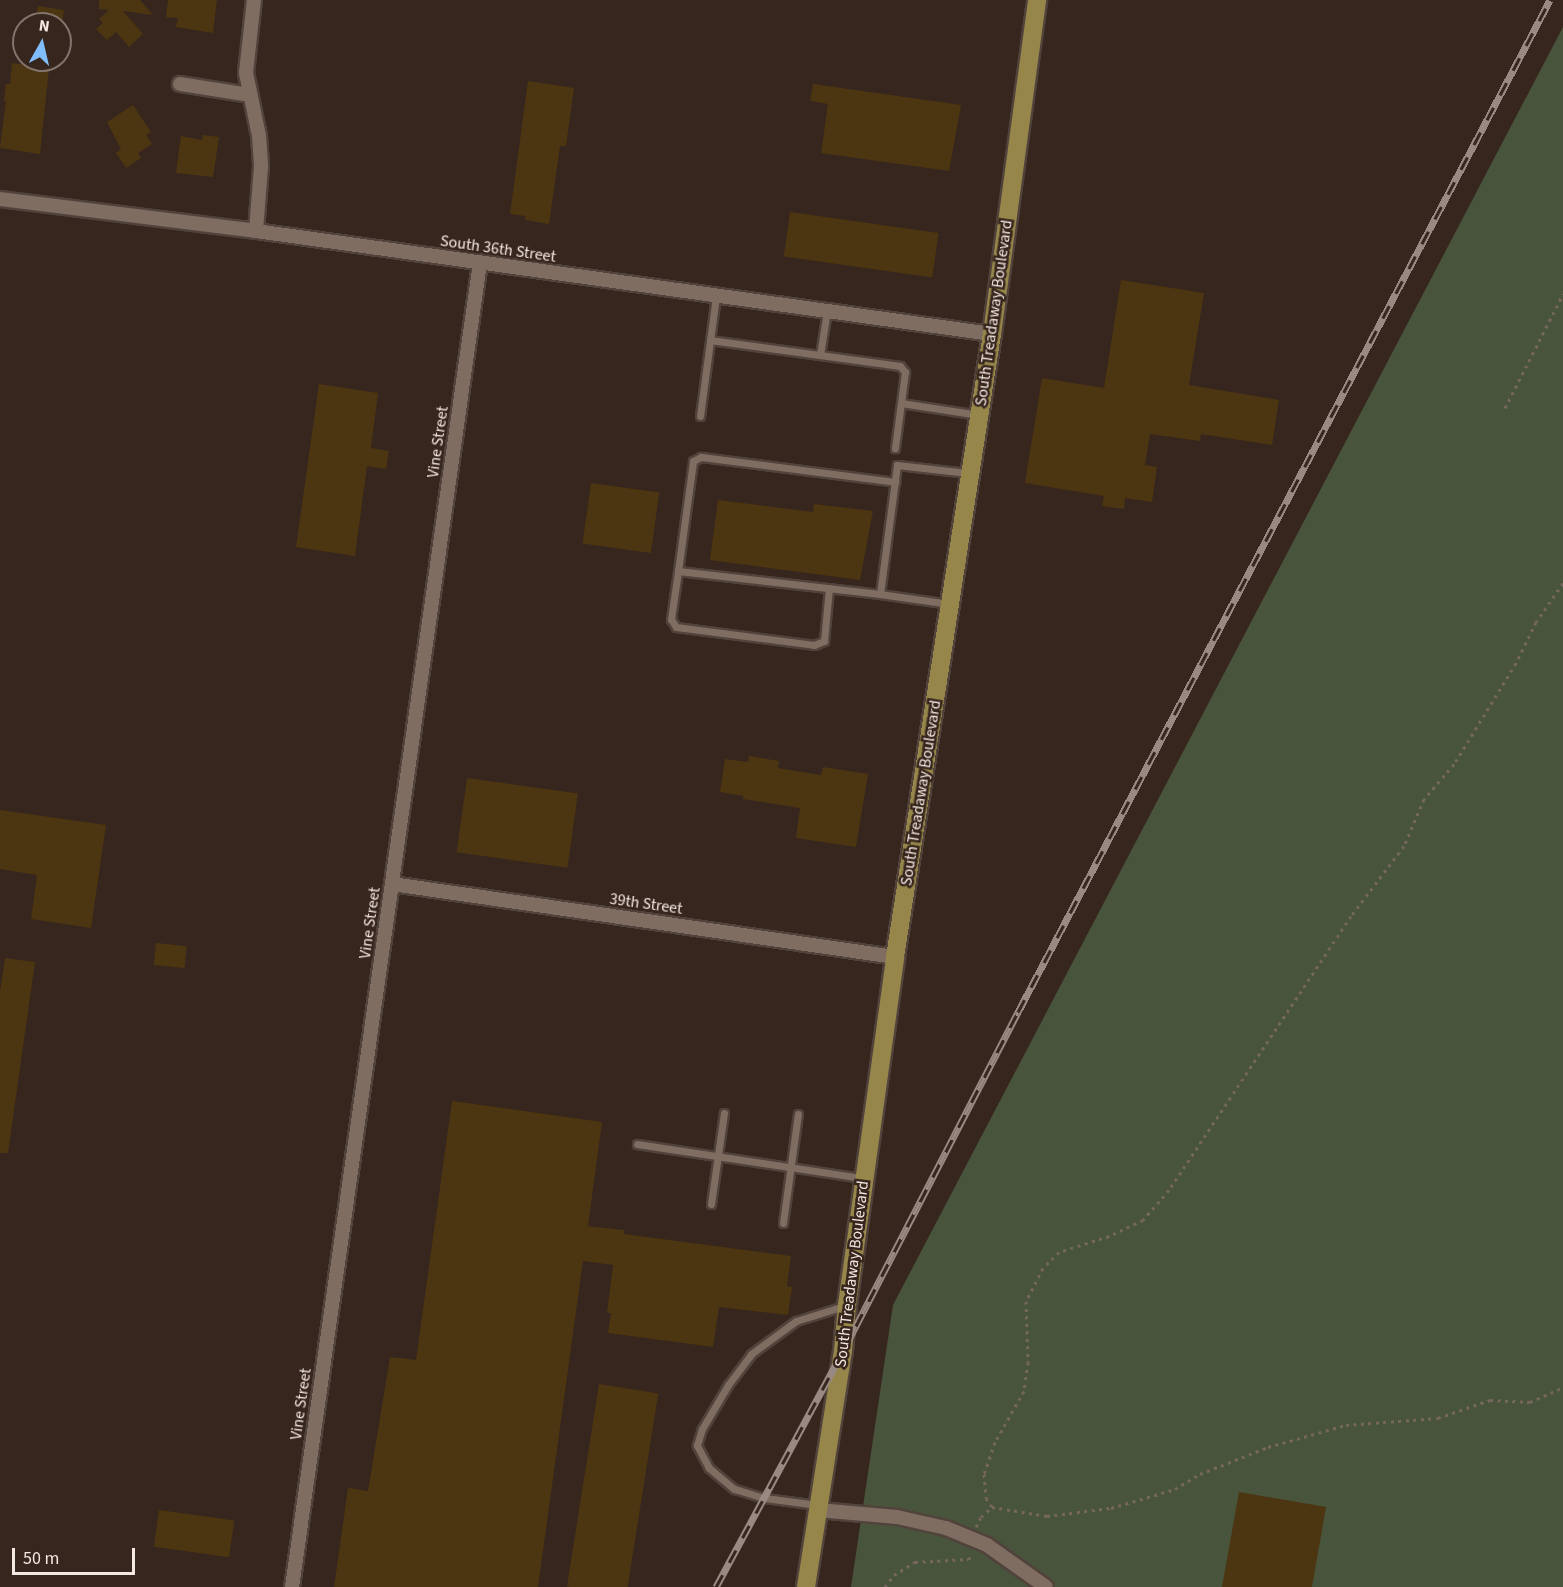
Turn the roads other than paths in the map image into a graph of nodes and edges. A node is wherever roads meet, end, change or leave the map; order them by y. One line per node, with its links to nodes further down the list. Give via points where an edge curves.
1 (254, 0): 4 (street, via 246,73)
2 (1037, 0): 10 (main road, South Treadaway Boulevard)
3 (180, 84): 4 (street)
4 (250, 95): 6 (street, via 261,167)
5 (0, 199): 6 (street, South 36th Street)
6 (256, 231): 7 (street, South 36th Street)
7 (480, 264): 8 (street, South 36th Street); 23 (street, Vine Street)
8 (716, 296): 9 (street, South 36th Street); 11 (lane)
9 (827, 312): 10 (street, South 36th Street); 12 (lane)
10 (992, 334): 14 (main road, South Treadaway Boulevard)
11 (710, 340): 12 (lane); 15 (lane)
12 (820, 355): 13 (lane, via 900,366 905,372)
13 (901, 403): 14 (lane); 16 (lane)
14 (980, 415): 17 (main road, South Treadaway Boulevard)
15 (700, 416)
16 (895, 448)
17 (971, 474): 18 (lane, via 897,465); 22 (main road, South Treadaway Boulevard)
18 (895, 482): 19 (lane, via 701,457 693,461); 21 (lane)
19 (678, 570): 20 (lane); 20 (lane, via 671,619 676,627 814,645 824,641)
20 (829, 588): 21 (lane)
21 (880, 594): 22 (lane)
22 (950, 604): 24 (main road, South Treadaway Boulevard)
23 (392, 884): 24 (street, 39th Street); 35 (street, Vine Street)
24 (895, 957): 30 (main road, South Treadaway Boulevard)
25 (724, 1113): 28 (lane)
26 (798, 1114): 29 (lane)
27 (637, 1144): 28 (lane)
28 (718, 1156): 29 (lane); 31 (lane)
29 (791, 1167): 30 (lane); 32 (lane)
30 (865, 1178): 33 (main road, South Treadaway Boulevard)
31 (711, 1204)
32 (783, 1223)
33 (847, 1305): 34 (main road, South Treadaway Boulevard); 34 (lane, via 796,1321 751,1354 698,1438 703,1460 722,1482 764,1498)
34 (818, 1508): 36 (main road, South Treadaway Boulevard); 37 (street, via 897,1517 946,1528 987,1545)
35 (292, 1587)
36 (806, 1587)
37 (1046, 1587)

